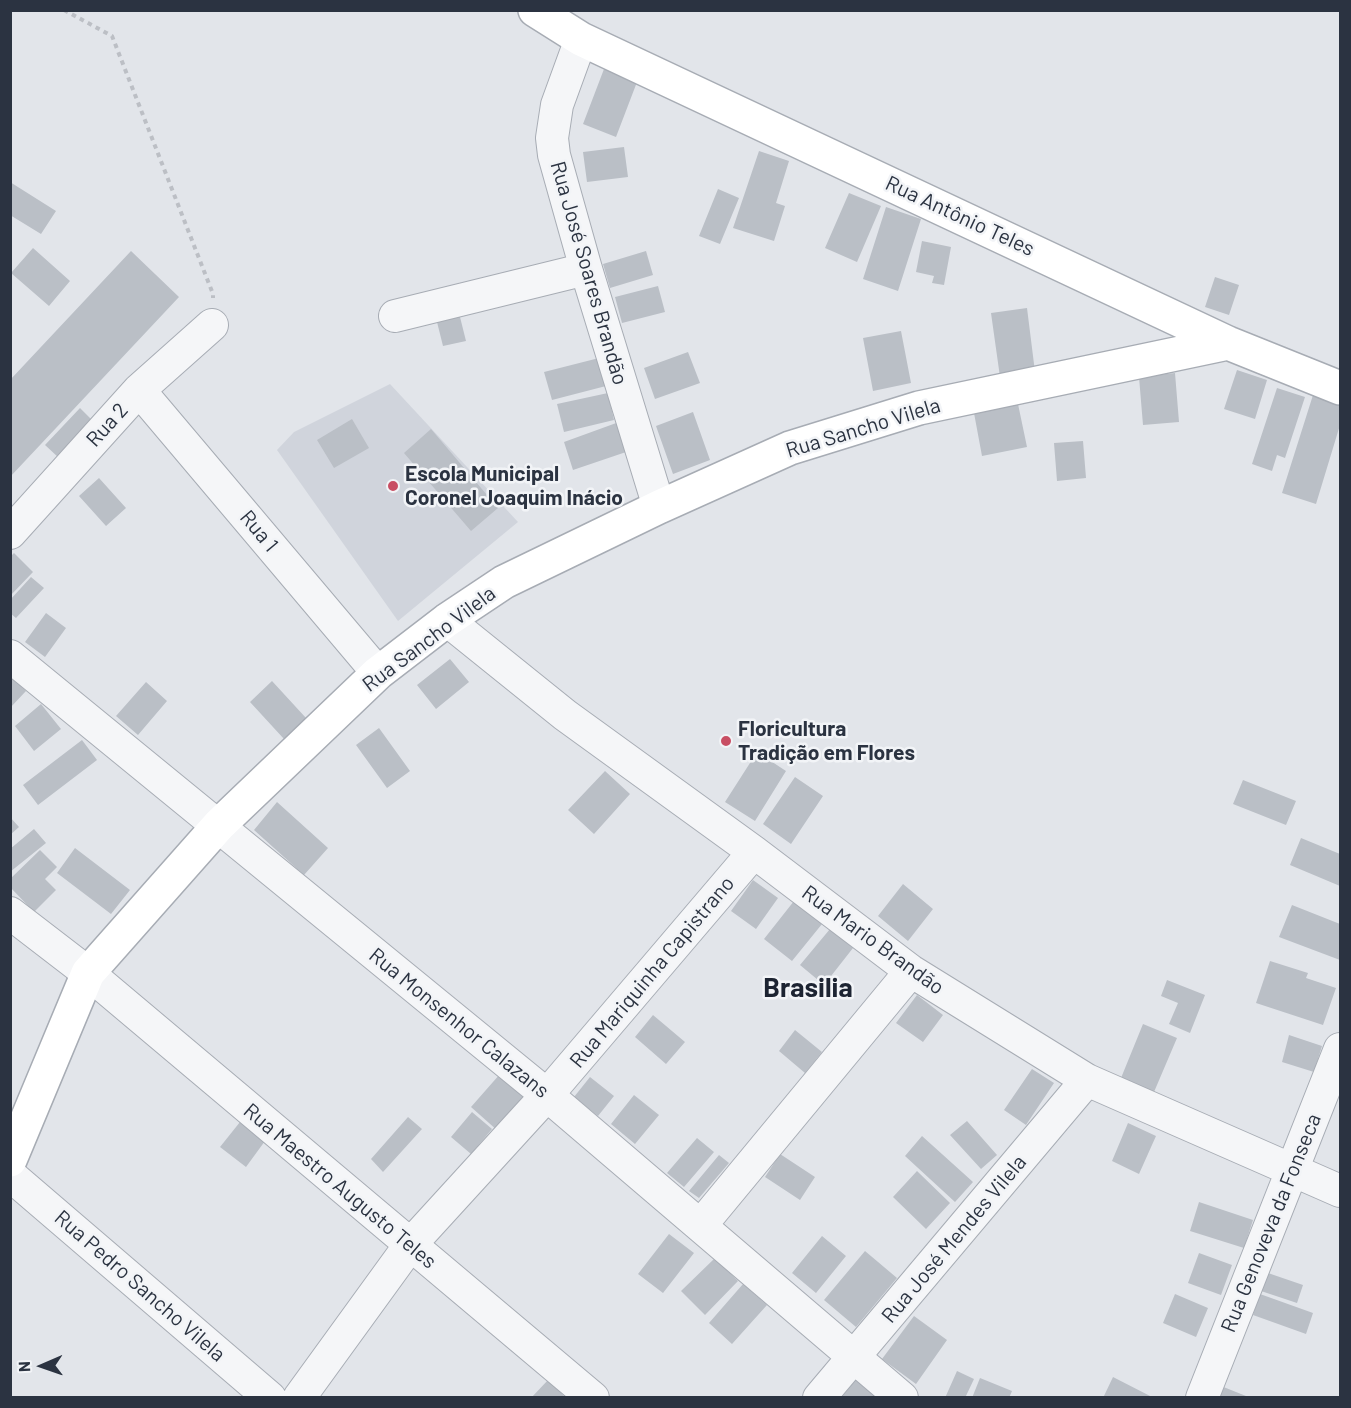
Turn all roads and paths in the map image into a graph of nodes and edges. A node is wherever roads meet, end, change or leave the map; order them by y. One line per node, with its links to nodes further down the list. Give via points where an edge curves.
1 (64, 10): 6 (path, via 112,36 213,294)
2 (537, 11): 3 (main road, Rua Antônio Teles)
3 (581, 39): 4 (street, Rua José Soares Brandão, via 557,105 552,138); 7 (main road, Rua Antônio Teles)
4 (586, 269): 5 (street); 10 (street, Rua José Soares Brandão)
5 (396, 316)
6 (212, 325): 9 (street, Rua 2)
7 (1228, 343): 8 (main road, Rua Antônio Teles); 10 (main road, Rua Sancho Vilela, via 919,408 790,448)
8 (1341, 388)
9 (139, 390): 11 (street, Rua 2); 14 (street, Rua 1)
10 (659, 507): 12 (main road, Rua Sancho Vilela, via 504,582)
11 (10, 533)
12 (447, 620): 14 (main road, Rua Sancho Vilela); 16 (street, Rua Mario Brandão, via 565,715)
13 (10, 656): 15 (street, Rua Monsenhor Calazans)
14 (378, 673): 15 (main road, Rua Sancho Vilela)
15 (219, 825): 19 (main road, Rua Sancho Vilela); 22 (street, Rua Monsenhor Calazans)
16 (753, 852): 18 (street, Rua Mario Brandão); 22 (street, Rua Mariquinha Capistrano)
17 (10, 913): 19 (street, Rua Maestro Augusto Teles)
18 (911, 971): 21 (street, Rua Mario Brandão); 27 (street)
19 (87, 973): 23 (main road, Rua Sancho Vilela); 28 (street, Rua Maestro Augusto Teles)
20 (1341, 1049): 24 (street, Rua Genoveva da Fonseca)
21 (1087, 1080): 24 (street, Rua Mario Brandão); 29 (street, Rua José Mendes Vilela)
22 (547, 1095): 27 (street, Rua Monsenhor Calazans); 28 (street, Rua Mariquinha Capistrano)
23 (10, 1160)
24 (1292, 1171): 26 (street, Rua Mario Brandão); 35 (street, Rua Genoveva da Fonseca)
25 (10, 1175): 30 (street, Rua Pedro Sancho Vilela)
26 (1341, 1191)
27 (701, 1226): 29 (street, Rua Monsenhor Calazans)
28 (410, 1245): 31 (street, Rua Mariquinha Capistrano); 32 (street, Rua Maestro Augusto Teles)
29 (855, 1357): 33 (street, Rua José Mendes Vilela); 34 (street, Rua Monsenhor Calazans)
30 (270, 1398)
31 (299, 1398)
32 (594, 1398)
33 (819, 1398)
34 (902, 1398)
35 (1202, 1398)

